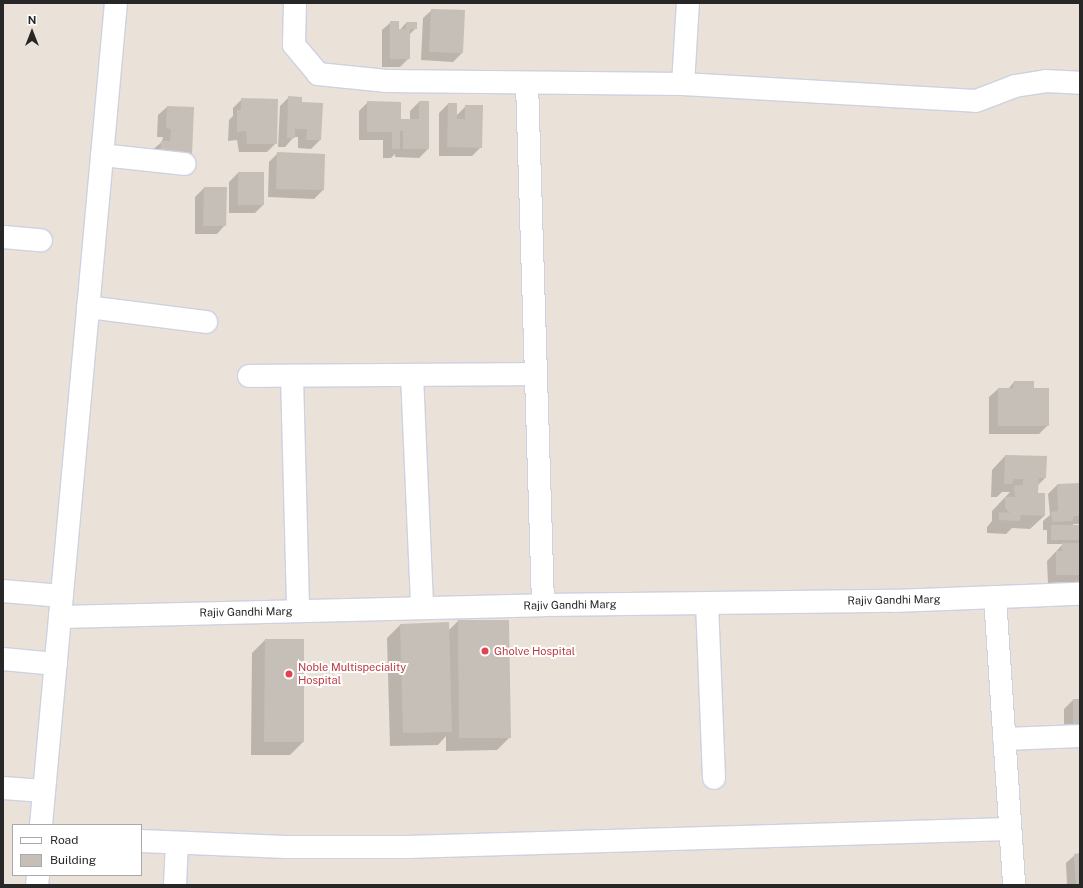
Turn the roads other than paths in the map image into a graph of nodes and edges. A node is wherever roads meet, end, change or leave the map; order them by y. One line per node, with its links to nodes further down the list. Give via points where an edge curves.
1 (116, 3): 7 (street)
2 (295, 3): 4 (street, via 294,45 318,74 387,81)
3 (688, 3): 6 (street)
4 (527, 83): 6 (street); 13 (street)
5 (1080, 83): 6 (street, via 1045,81 1015,86 976,101)
6 (683, 84)
7 (102, 155): 8 (street); 11 (street)
8 (185, 164)
9 (3, 237): 10 (street)
10 (41, 240)
11 (88, 307): 12 (street); 22 (street)
12 (206, 322)
13 (536, 374): 14 (street); 21 (street)
14 (412, 375): 16 (street); 23 (street)
15 (249, 376): 16 (street)
16 (292, 376): 24 (street)
17 (3, 591): 22 (street, Rajiv Gandhi Marg)
18 (1080, 594): 19 (street, Rajiv Gandhi Marg)
19 (995, 597): 20 (street, Rajiv Gandhi Marg); 28 (street)
20 (707, 603): 21 (street, Rajiv Gandhi Marg); 29 (street)
21 (543, 605): 23 (street, Rajiv Gandhi Marg)
22 (61, 607): 24 (street, Rajiv Gandhi Marg); 26 (street)
23 (422, 608): 24 (street, Rajiv Gandhi Marg)
24 (298, 611)
25 (3, 659): 26 (street)
26 (56, 664): 31 (street)
27 (1080, 736): 28 (street)
28 (1004, 739): 33 (street)
29 (714, 778)
30 (3, 788): 31 (street)
31 (44, 792): 32 (street)
32 (41, 824)
33 (1010, 829): 35 (street, via 407,847 286,847); 37 (street)
34 (142, 841): 35 (street)
35 (177, 843): 36 (street)
36 (175, 885)
37 (1014, 885)

